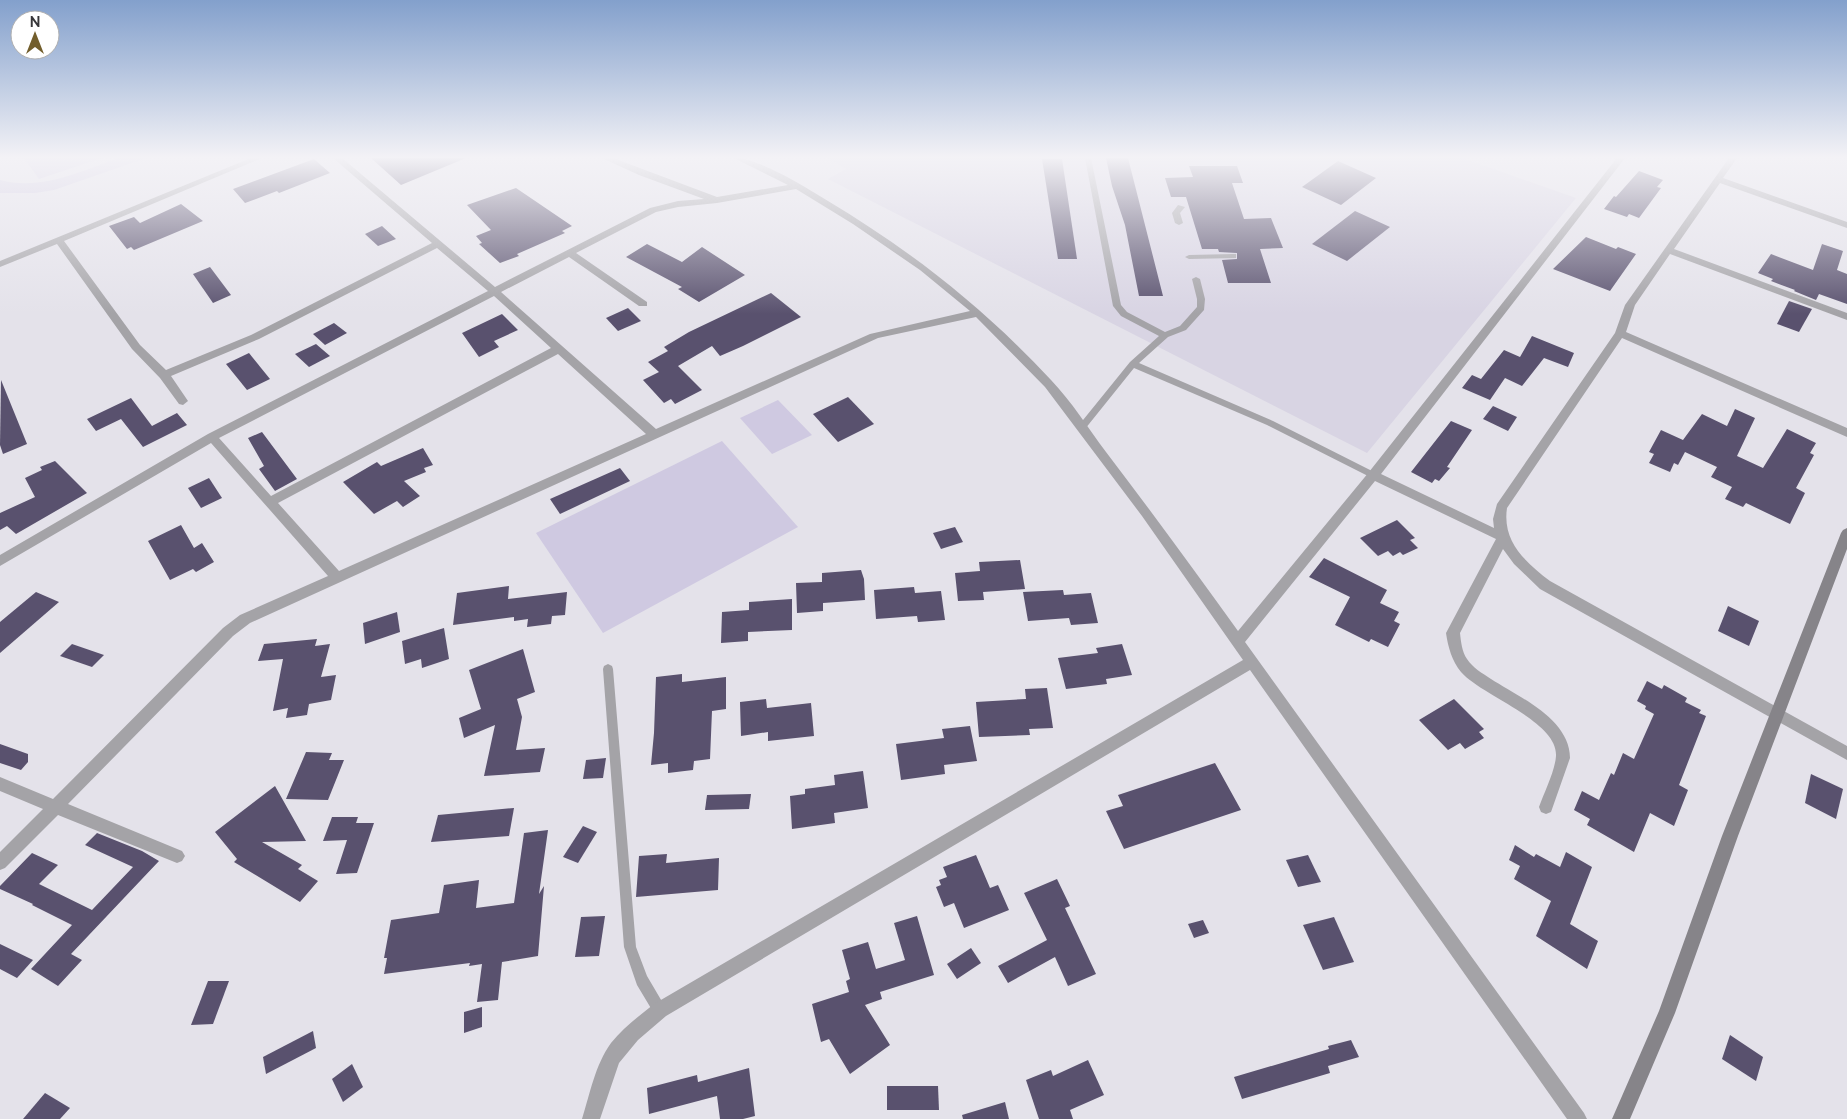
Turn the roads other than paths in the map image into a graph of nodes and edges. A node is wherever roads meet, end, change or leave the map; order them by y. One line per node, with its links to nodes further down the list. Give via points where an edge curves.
1 (131, 210): 12 (street)
2 (398, 210): 13 (street)
3 (653, 210): 15 (street)
4 (837, 210): 22 (street, via 923,268)
5 (1098, 210): 25 (lane, via 1117,306 1124,314)
6 (1178, 210): 10 (lane)
7 (1580, 210): 34 (street)
8 (1697, 210): 14 (street)
9 (1805, 210): 11 (street)
10 (1179, 223)
11 (1847, 225)
12 (59, 240): 18 (street); 28 (street, via 136,347)
13 (438, 244): 20 (street); 28 (street, via 255,337)
14 (1668, 250): 23 (street); 24 (street, via 1630,305)
15 (572, 254): 20 (street); 21 (street)
16 (1189, 256): 17 (lane)
17 (1233, 256)
18 (0, 264)
19 (1196, 279): 25 (lane, via 1201,308 1183,328)
20 (495, 292): 26 (street); 33 (street)
21 (643, 304)
22 (978, 314): 30 (street, via 1049,384); 32 (street, via 874,336)
23 (1847, 317)
24 (1620, 332): 31 (street); 37 (street, via 1501,507 1499,523)
25 (1165, 336): 27 (lane)
26 (558, 349): 32 (street); 35 (street)
27 (1133, 364): 30 (lane); 34 (lane, via 1270,423)
28 (164, 375): 29 (street)
29 (183, 402)
30 (1082, 427): 40 (street)
31 (1847, 433)
32 (654, 434): 39 (street)
33 (212, 437): 35 (street); 38 (street)
34 (1373, 475): 37 (street); 40 (street)
35 (270, 502): 39 (street)
36 (1847, 533): 43 (street)
37 (1503, 537): 43 (street, via 1525,568 1545,585); 47 (street, via 1453,633 1454,646 1462,664 1470,672 1548,724 1556,734 1564,752)
38 (0, 562)
39 (337, 578): 46 (street, via 245,619 228,632)
40 (1238, 641): 41 (street)
41 (1251, 662): 50 (street); 52 (street)
42 (608, 669): 50 (lane, via 630,947 642,980)
43 (1776, 716): 44 (street); 53 (street, via 1668,1013)
44 (1847, 754)
45 (0, 784): 46 (street)
46 (54, 806): 48 (street); 49 (street)
47 (1546, 807)
48 (177, 856)
49 (0, 863)
50 (660, 1010): 51 (street, via 616,1051 600,1087)
51 (591, 1119)
52 (1578, 1119)
53 (1621, 1119)

